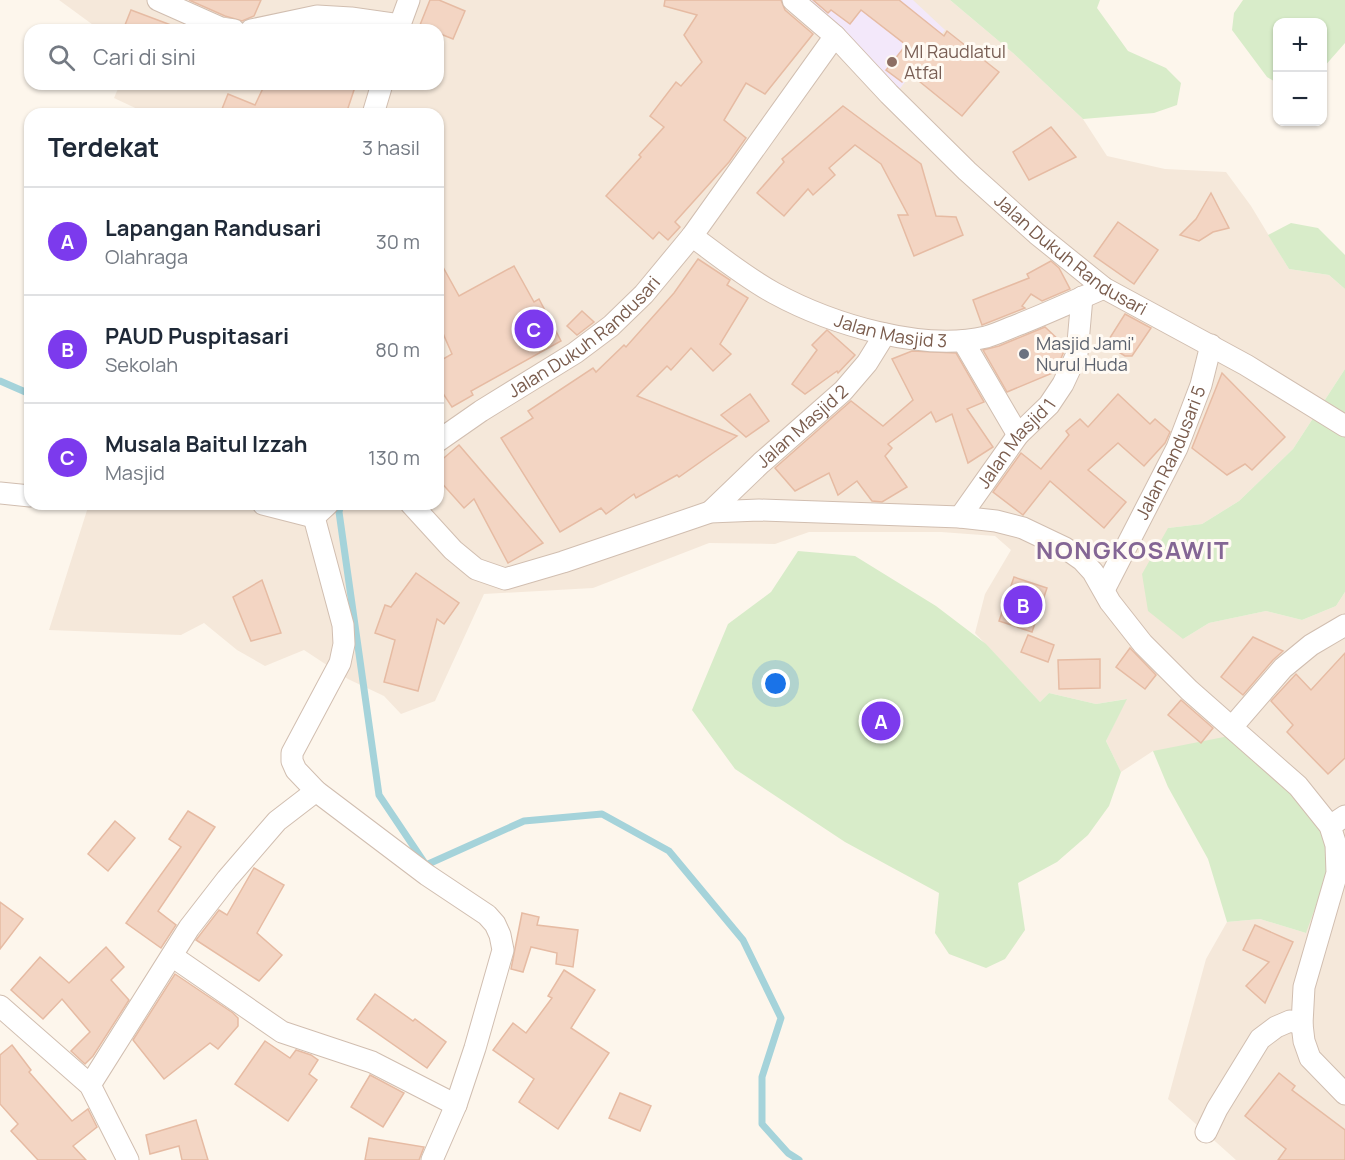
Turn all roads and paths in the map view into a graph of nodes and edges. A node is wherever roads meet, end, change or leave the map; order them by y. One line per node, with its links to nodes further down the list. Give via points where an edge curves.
1 (158, 0): 4 (street)
2 (409, 0): 7 (street)
3 (792, 0): 8 (street, Jalan Dukuh Randusari)
4 (212, 24)
5 (279, 24): 6 (street, via 317,16)
6 (380, 24)
7 (400, 24)
8 (835, 36): 11 (street, Jalan Dukuh Randusari); 12 (street, Jalan Dukuh Randusari, via 967,171 1036,234)
9 (380, 90): 10 (street)
10 (375, 108)
11 (692, 236): 14 (street, Jalan Masjid 3, via 775,294 823,315); 19 (street, Jalan Dukuh Randusari, via 644,294 611,326)
12 (1104, 288): 13 (street, Jalan Masjid 3); 16 (street, Jalan Dukuh Randusari)
13 (1082, 297): 15 (street, Jalan Masjid 3, via 987,337); 18 (street, Jalan Masjid 1, via 1077,354 1049,405)
14 (885, 334): 15 (street, Jalan Masjid 3); 24 (street, Jalan Masjid 2, via 843,391)
15 (963, 341): 18 (street)
16 (1211, 345): 17 (street, Jalan Dukuh Randusari); 26 (street, Jalan Randusari 5, via 1201,385 1177,448)
17 (1345, 426)
18 (1018, 435): 25 (street, Jalan Masjid 1)
19 (444, 437)
20 (0, 494): 21 (street)
21 (24, 496)
22 (321, 510): 29 (street, via 345,644 340,663 292,753 296,770)
23 (416, 510): 24 (street, via 476,569 505,579)
24 (710, 512): 25 (street)
25 (960, 517): 26 (street, via 996,521 1047,538 1082,560)
26 (1104, 590): 28 (street, via 1143,644)
27 (1345, 625): 28 (street, via 1283,668)
28 (1232, 727): 30 (street, via 1298,786)
29 (316, 790): 31 (street, via 277,821 227,879); 36 (street, via 427,875 487,915 500,935 503,950)
30 (1339, 833): 33 (street, via 1337,873 1304,987)
31 (172, 956): 34 (street); 36 (street, via 282,1032 372,1062)
32 (0, 1006): 34 (street)
33 (1302, 1024): 35 (street, via 1310,1058); 37 (street, via 1290,1021 1260,1039)
34 (90, 1085): 38 (street)
35 (1345, 1094)
36 (456, 1105): 39 (street)
37 (1206, 1132)
38 (128, 1160)
39 (432, 1160)

